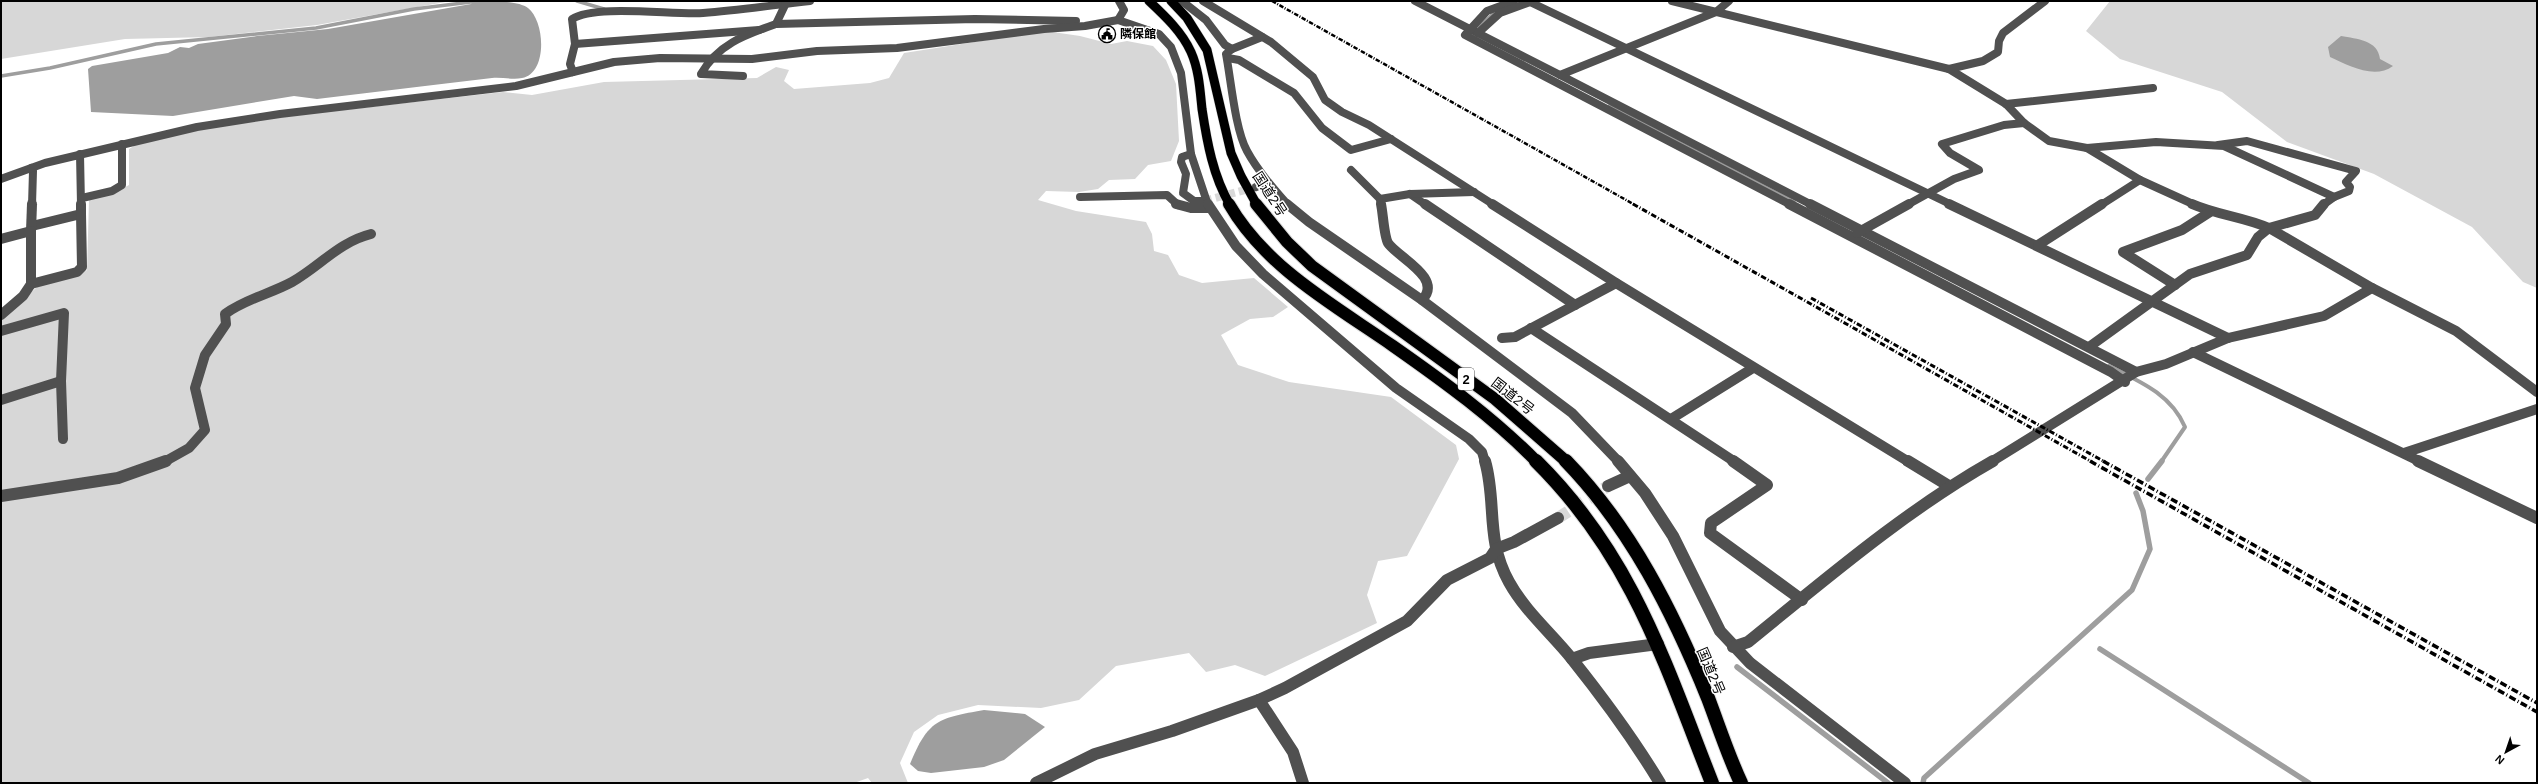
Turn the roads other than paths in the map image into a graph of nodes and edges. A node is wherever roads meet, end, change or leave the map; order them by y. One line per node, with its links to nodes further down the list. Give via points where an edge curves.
1 (810, 1): 13 (street)
2 (1119, 1): 15 (street, via 1124,10)
3 (1149, 1): 93 (highway, 2, via 1175,27 1189,48 1197,74 1208,146 1215,170 1224,197 1246,229 1305,286 1489,418 1537,462 1600,535 1628,582)
4 (1172, 1): 101 (highway, 国道2号 / 2, via 1202,36 1210,53 1219,87 1228,142 1240,176 1275,229 1327,278 1436,355 1528,427 1582,477 1622,529 1648,570 1676,627)
5 (1182, 1): 23 (street, via 1206,20 1225,45)
6 (1203, 1): 21 (street)
7 (1415, 1): 18 (street)
8 (1514, 1): 18 (street, via 1487,11)
9 (1672, 1): 14 (street)
10 (1729, 1): 14 (street)
11 (2044, 1): 27 (street, via 2003,33 1998,52 1983,61)
12 (1531, 2): 20 (street, via 1500,13); 24 (street)
13 (786, 3): 16 (street); 22 (street, via 702,13 596,12 572,19)
14 (1716, 12): 24 (street); 27 (street)
15 (1118, 20): 17 (street); 39 (street, via 1159,34 1172,47 1181,73)
16 (776, 24): 17 (street, via 975,19 1075,20); 19 (street)
17 (1100, 24): 26 (street, via 898,48 823,51 752,59)
18 (1470, 29): 20 (street); 58 (street, via 1466,35)
19 (759, 30): 22 (street); 26 (street, via 728,42)
20 (1478, 33): 30 (street)
21 (1262, 36): 23 (street); 34 (street, via 1313,77 1325,100 1333,107)
22 (575, 44): 28 (street, via 570,64)
23 (1232, 49): 25 (street, via 1226,54)
24 (1628, 49): 30 (street); 47 (street)
25 (1228, 58): 34 (street, via 1239,60 1294,93 1322,128 1351,150); 44 (street, via 1241,135 1246,150)
26 (708, 59): 28 (street, via 637,59); 29 (street, via 701,74)
27 (1949, 69): 32 (street)
28 (573, 72): 35 (street, via 516,86 236,120)
29 (743, 76)
30 (1557, 77): 58 (street)
31 (2153, 88): 32 (street)
32 (2006, 104): 33 (street)
33 (2024, 123): 37 (street, via 2049,141); 47 (street, via 2004,125 1942,144 1950,153 1979,170 1954,179)
34 (1391, 139): 46 (street)
35 (122, 144): 38 (street); 51 (street, via 122,185 112,191)
36 (2218, 145): 37 (street, via 2160,143); 50 (street); 50 (street, via 2247,141 2356,171 2346,182 2350,187 2349,192)
37 (2087, 148): 43 (street)
38 (80, 154): 40 (street); 51 (street)
39 (1191, 154): 53 (street); 53 (street, via 1182,157 1181,162 1187,177 1182,193 1194,201)
40 (31, 168): 42 (street); 57 (street)
41 (1351, 170): 52 (street)
42 (1, 179)
43 (2140, 180): 54 (street); 61 (street)
44 (1267, 182): 45 (street); 66 (street, via 1289,206 1309,222)
45 (1256, 187)
46 (1474, 192): 48 (street); 62 (street)
47 (1928, 193): 58 (street); 61 (street)
48 (1410, 194): 52 (street); 68 (street)
49 (1080, 197): 53 (street, via 1167,195 1170,201 1188,209)
50 (2334, 197): 56 (street, via 2315,215)
51 (82, 198): 55 (street)
52 (1380, 199): 66 (street, via 1388,243 1420,271 1427,286)
53 (1207, 205): 91 (street, via 1236,246 1264,274 1396,388 1468,438 1482,452 1487,469 1492,534)
54 (2210, 212): 56 (street, via 2253,221); 64 (street, via 2182,230 2123,252)
55 (81, 214): 57 (street); 63 (street, via 82,267 77,272)
56 (2268, 228): 64 (street, via 2258,237 2247,255 2190,274); 65 (street)
57 (32, 229): 60 (street); 63 (street)
58 (1856, 233): 74 (street); 77 (street, via 2111,372)
59 (371, 234): 88 (street, via 358,236 340,244 295,280 234,306 225,314 226,324 205,355 195,388 205,430 190,448 118,478)
60 (1, 239)
61 (2038, 245): 67 (street)
62 (1616, 283): 68 (street); 76 (street)
63 (31, 284): 69 (street, via 23,296)
64 (2175, 285): 67 (street)
65 (2372, 288): 73 (street, via 2324,316); 79 (street, via 2462,335)
66 (1422, 300): 85 (street, via 1554,397 1612,453)
67 (2152, 301): 73 (street); 74 (street)
68 (1575, 305): 70 (street)
69 (1, 315)
70 (1531, 328): 72 (street, via 1515,337); 82 (street)
71 (1, 331): 78 (street, via 64,313)
72 (1502, 338)
73 (2228, 338): 75 (street)
74 (2089, 347): 77 (street)
75 (2193, 352): 77 (street); 84 (street)
76 (1753, 368): 82 (street); 87 (street)
77 (2130, 377): 87 (street)
78 (61, 381): 80 (street); 83 (street)
79 (2537, 392)
80 (1, 400)
81 (2537, 409): 84 (street)
82 (1671, 419): 92 (street, via 1767,485 1711,523 1710,533)
83 (63, 440)
84 (2404, 453): 90 (street)
85 (1630, 476): 86 (street); 94 (street, via 1645,493 1673,536 1708,610)
86 (1608, 486)
87 (1949, 486): 92 (street, via 1870,544)
88 (1, 496)
89 (1558, 518): 91 (street, via 1514,542)
90 (2537, 518)
91 (1496, 548): 95 (street, via 1509,582); 96 (street, via 1490,558 1447,580 1407,621 1299,681)
92 (1802, 600): 94 (street, via 1748,642)
93 (1658, 644): 95 (street, via 1589,653); 100 (highway, 2)
94 (1733, 646): 102 (street, via 1750,663)
95 (1572, 659): 99 (street, via 1639,748)
96 (1259, 700): 97 (street, via 1172,731 1095,754); 98 (street, via 1293,752)
97 (1036, 783)
98 (1304, 783)
99 (1660, 783)
100 (1712, 783)
101 (1741, 783)
102 (1905, 783)

